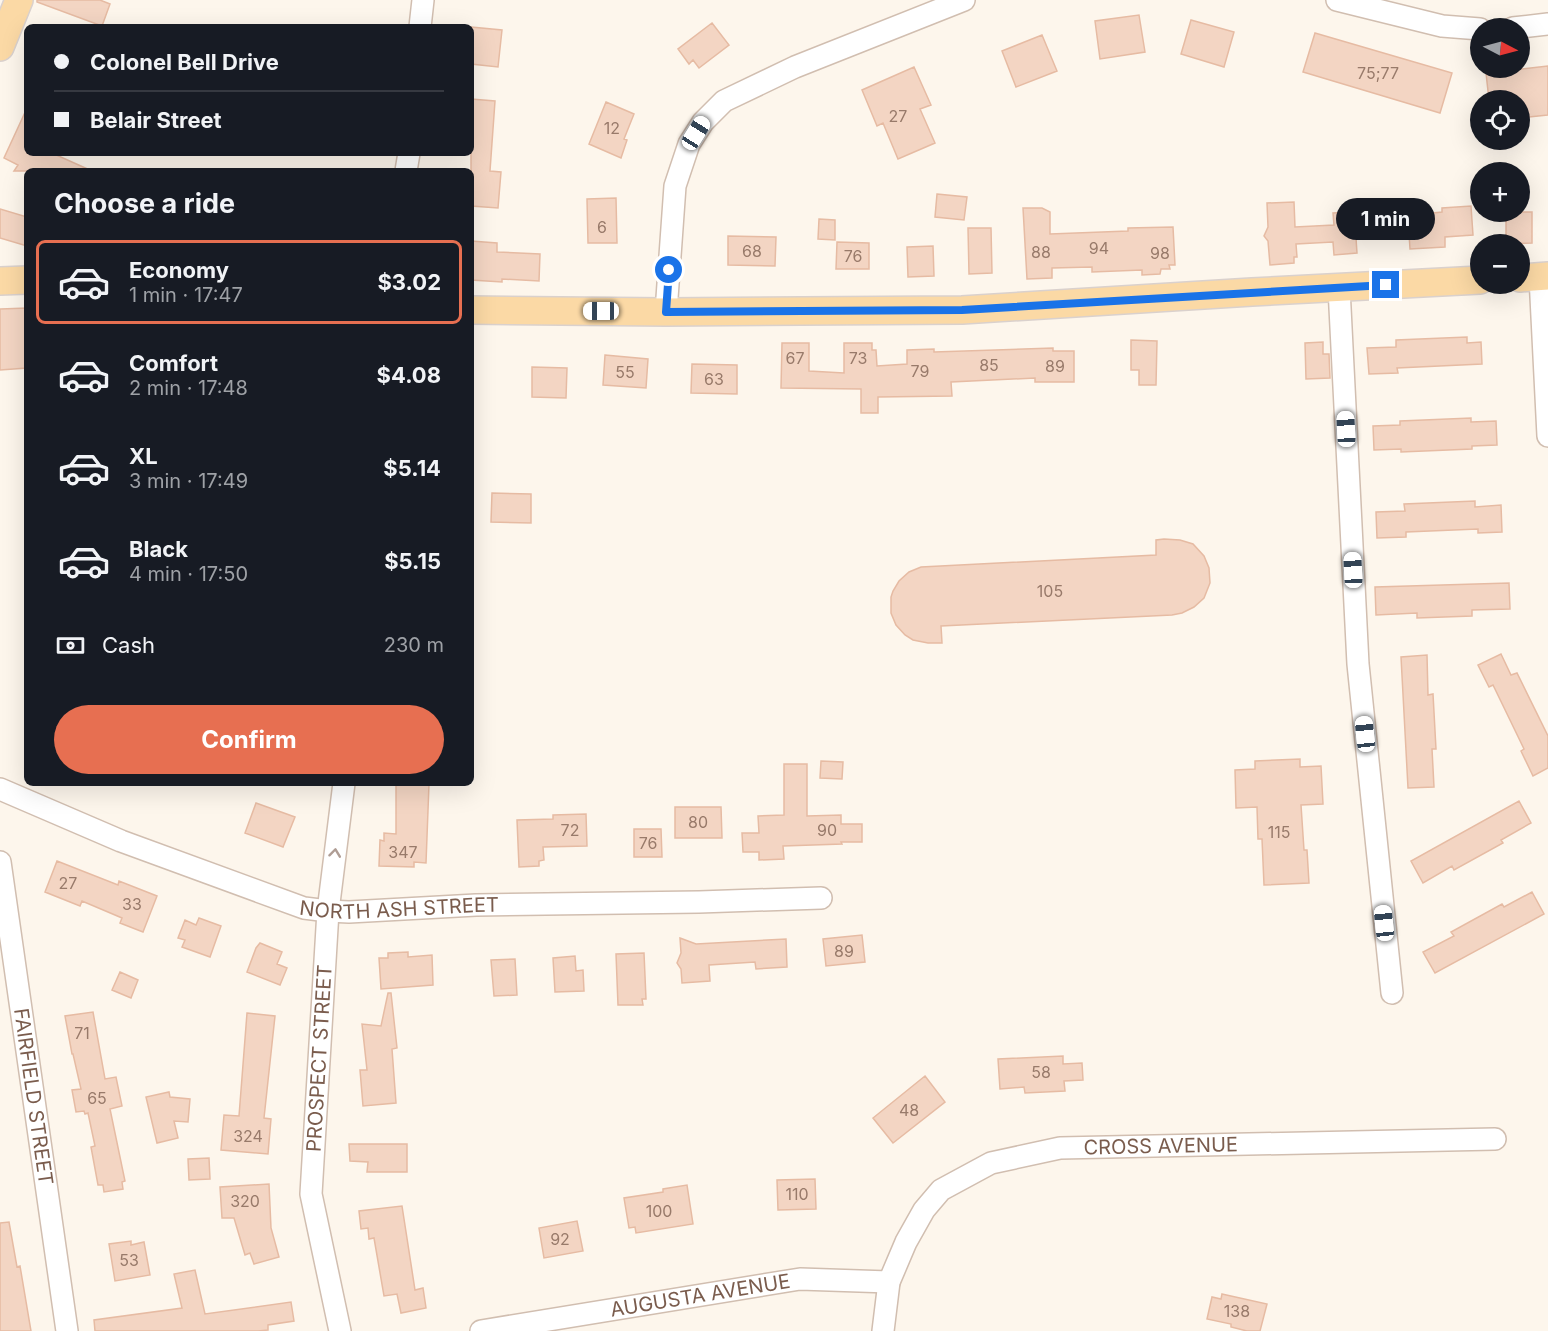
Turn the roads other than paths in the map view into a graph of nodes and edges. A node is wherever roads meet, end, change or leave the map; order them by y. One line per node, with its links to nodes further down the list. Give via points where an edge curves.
1 (19, 0): 9 (main road)
2 (423, 0): 5 (street)
3 (964, 0): 16 (street, via 795,67 724,100 689,144 675,186)
4 (1337, 0): 8 (street, via 1442,26)
5 (420, 24)
6 (1548, 24): 7 (street)
7 (1530, 26)
8 (1470, 28)
9 (0, 47)
10 (1536, 277): 17 (street)
11 (0, 280): 12 (main road)
12 (24, 280)
13 (1470, 281): 14 (main road)
14 (1339, 288): 16 (main road, via 962,310); 24 (street, via 1358,664)
15 (474, 310): 16 (main road)
16 (666, 312)
17 (1548, 436)
18 (344, 786): 22 (street, PROSPECT STREET, one-way to 18)
19 (0, 789): 22 (street, NORTH ASH STREET, via 121,841 304,908)
20 (0, 862): 23 (street, FAIRFIELD STREET)
21 (821, 898): 22 (street, NORTH ASH STREET)
22 (328, 911): 28 (street, PROSPECT STREET, via 311,1194)
23 (6, 938): 27 (street, FAIRFIELD STREET)
24 (1392, 993)
25 (1495, 1139): 26 (street, CROSS AVENUE, via 1060,1148 991,1162 941,1190 924,1210)
26 (888, 1282): 29 (street, AUGUSTA AVENUE, via 800,1279); 30 (street, CROSS AVENUE)
27 (67, 1331)
28 (340, 1331)
29 (481, 1331)
30 (883, 1331)

